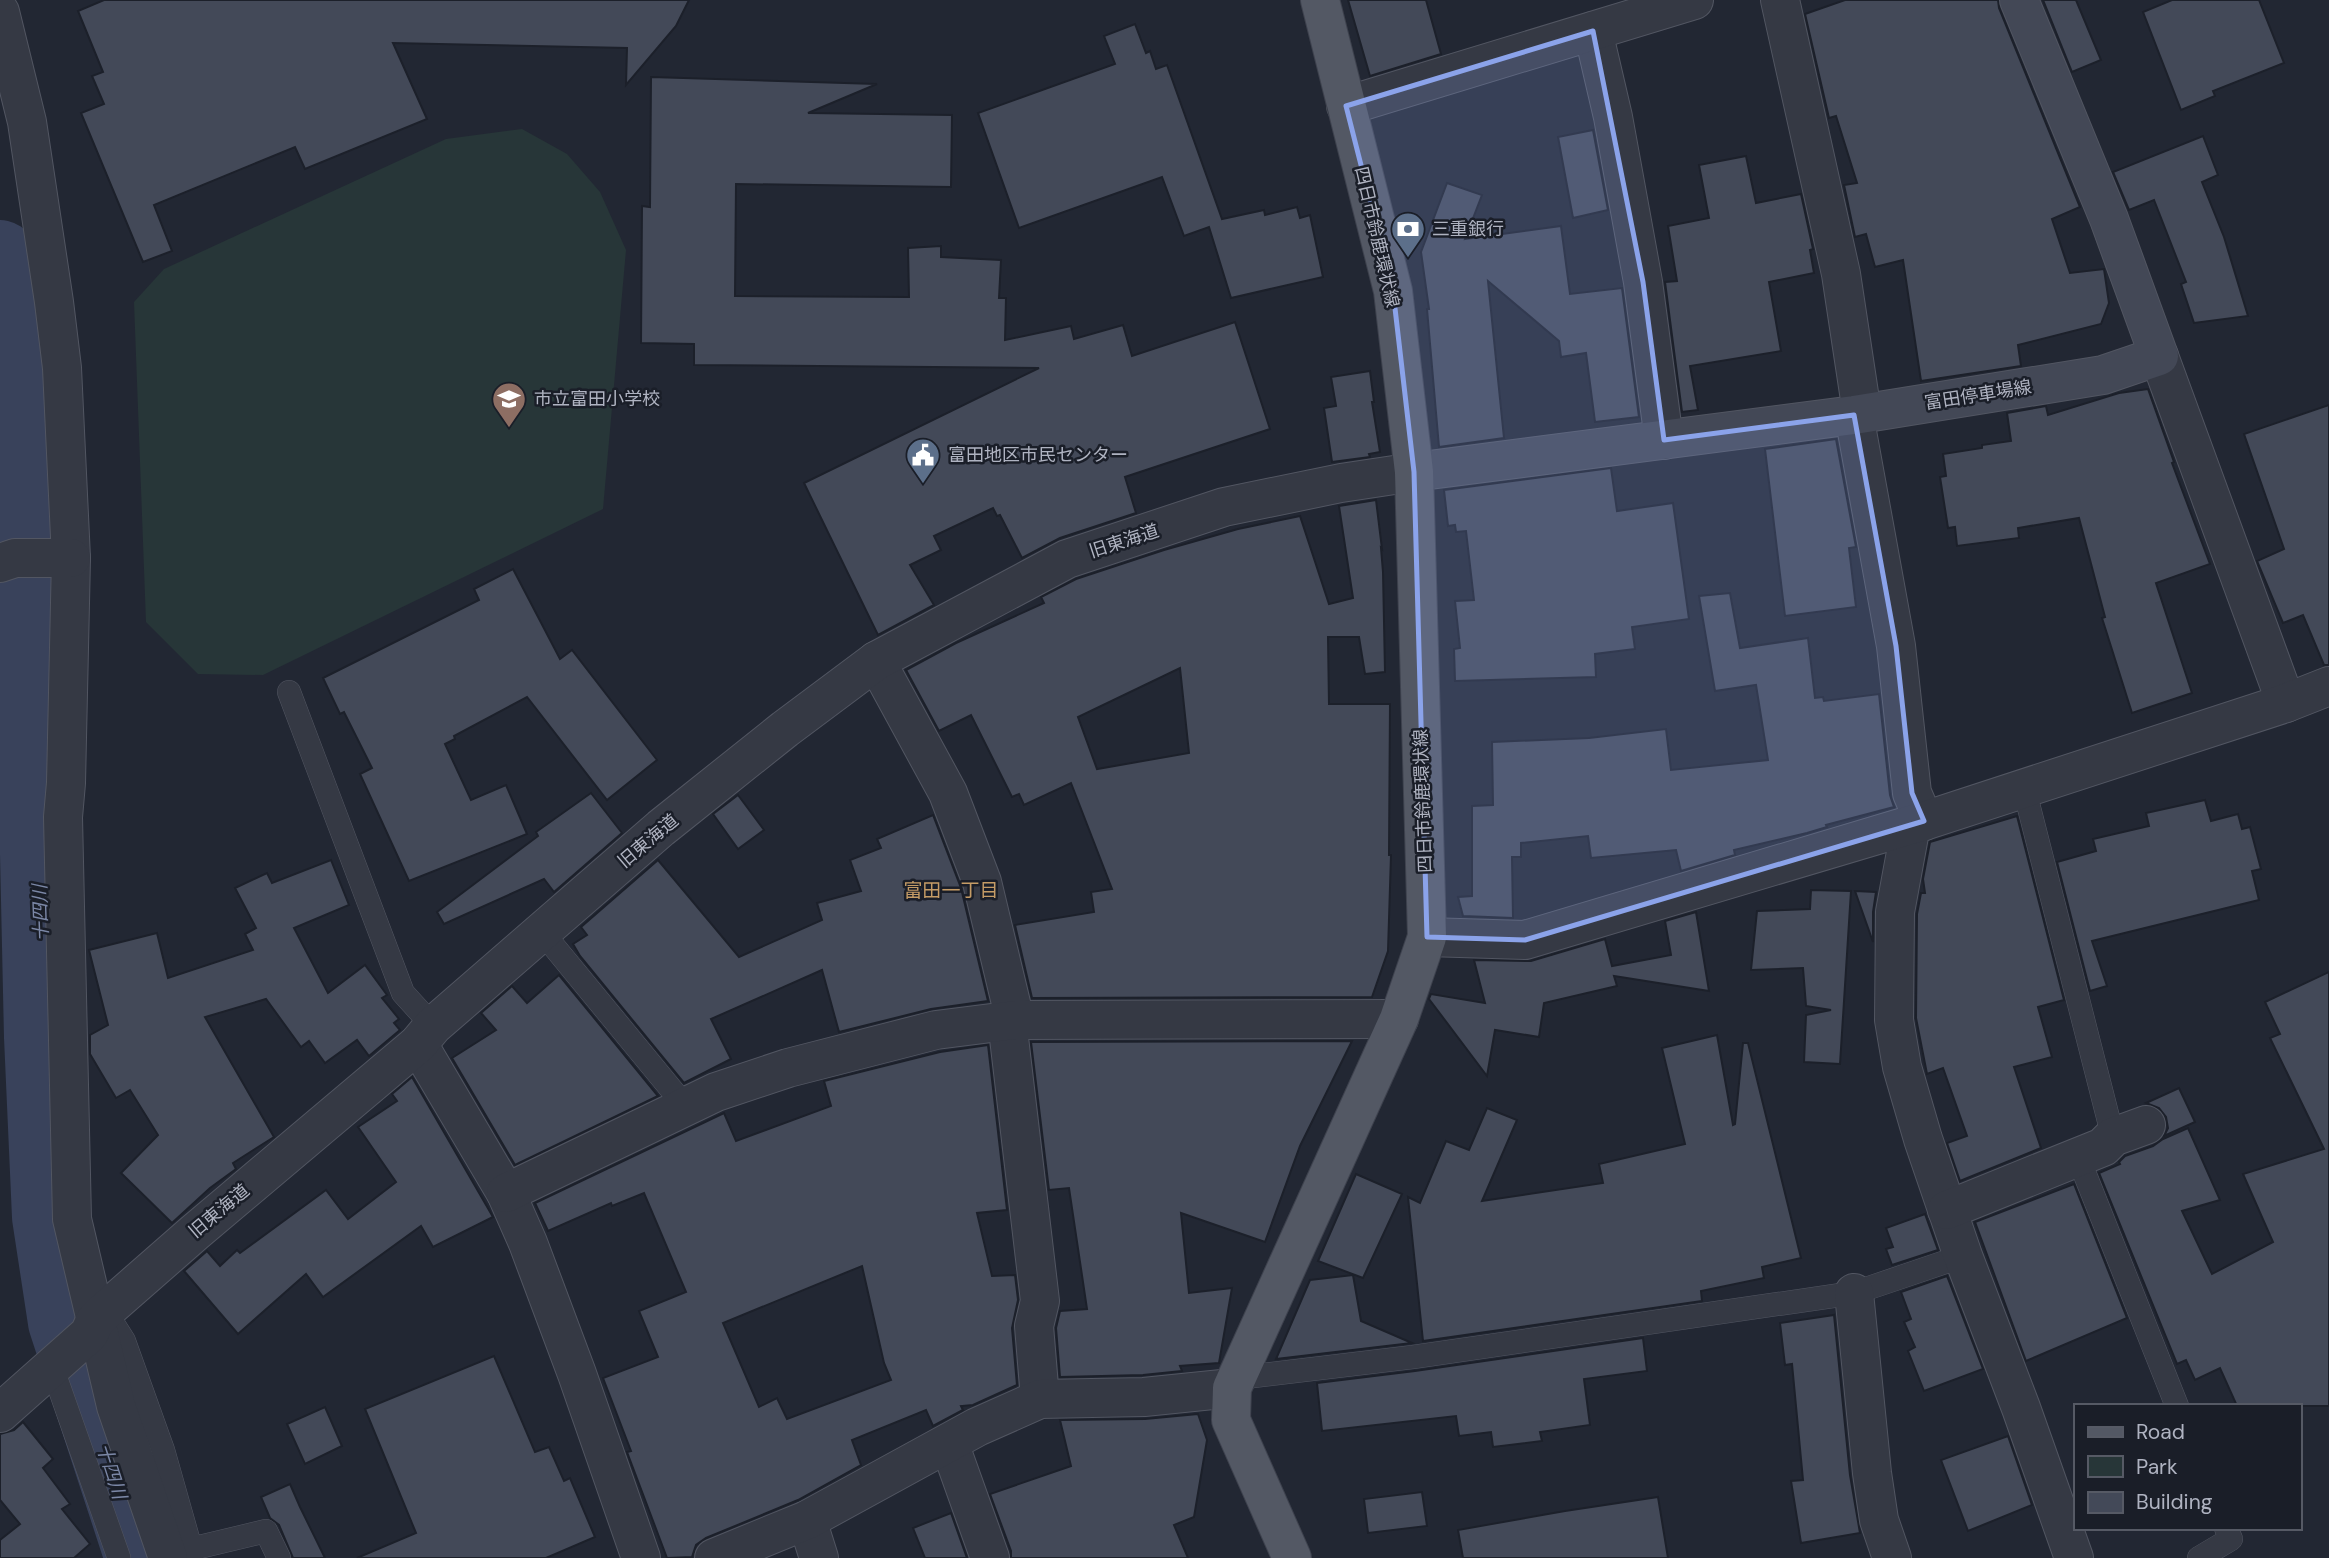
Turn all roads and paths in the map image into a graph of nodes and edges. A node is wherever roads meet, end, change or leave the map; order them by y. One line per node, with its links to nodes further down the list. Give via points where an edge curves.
1 (1320, 0): 7 (main road, 四日市鈴鹿環状線)
2 (1694, 0): 6 (street)
3 (1780, 0): 9 (street, via 1841,274)
4 (2019, 0): 8 (main road, via 2109,219)
5 (0, 12): 12 (street, via 27,122 62,368)
6 (1593, 31): 7 (street); 10 (street, via 1643,282)
7 (1346, 106): 11 (main road, 四日市鈴鹿環状線, via 1393,291)
8 (2159, 356): 9 (main road, 富田停車場線, via 2103,375); 17 (street)
9 (1858, 414): 10 (main road, 富田停車場線); 19 (street, via 1896,646)
10 (1664, 440): 11 (main road, 富田停車場線)
11 (1415, 472): 14 (street, 旧東海道, via 1224,507 1067,559); 21 (main road, 四日市鈴鹿環状線)
12 (62, 558): 13 (street); 32 (street, via 66,783 62,817 72,1219)
13 (7, 560)
14 (876, 661): 20 (street, 旧東海道, via 661,828); 23 (street, via 948,793 968,844 982,882)
15 (2329, 686): 17 (street)
16 (289, 692): 24 (lane, via 403,993)
17 (2286, 703): 18 (street)
18 (2024, 788): 19 (street); 26 (lane)
19 (1917, 823): 21 (street, via 1525,940); 29 (street, via 1895,912 1894,1020 1902,1067)
20 (542, 932): 24 (street, 旧東海道); 25 (lane)
21 (1427, 937): 22 (main road, 四日市鈴鹿環状線)
22 (1399, 1019): 23 (street); 34 (main road, 四日市鈴鹿環状線)
23 (1011, 1021): 25 (street, via 936,1030 871,1045 788,1068); 35 (street, via 1040,1301 1034,1326)
24 (426, 1035): 28 (street); 32 (street, 旧東海道)
25 (685, 1105): 28 (street)
26 (2130, 1131): 27 (street)
27 (2078, 1157): 29 (street); 36 (lane)
28 (506, 1193): 44 (street, via 577,1374)
29 (1947, 1210): 30 (street)
30 (1963, 1256): 31 (lane); 50 (street)
31 (1854, 1293): 34 (lane); 49 (street, via 1875,1497)
32 (97, 1322): 33 (street, 旧東海道); 42 (street, via 116,1406); 43 (lane, via 124,1341 163,1450 191,1549 266,1531)
33 (55, 1366): 37 (street, 旧東海道); 41 (lane)
34 (1235, 1383): 35 (street, via 1144,1396); 48 (main road, 四日市鈴鹿環状線, via 1231,1420)
35 (1040, 1398): 38 (street)
36 (2176, 1404)
37 (0, 1413)
38 (949, 1443): 39 (street); 47 (street)
39 (807, 1520): 45 (street); 46 (street)
40 (2227, 1530): 51 (lane, via 2231,1539)
41 (119, 1558)
42 (167, 1558)
43 (279, 1558)
44 (641, 1558)
45 (714, 1558)
46 (819, 1558)
47 (990, 1558)
48 (1292, 1558)
49 (1892, 1558)
50 (2074, 1558)
51 (2199, 1558)

